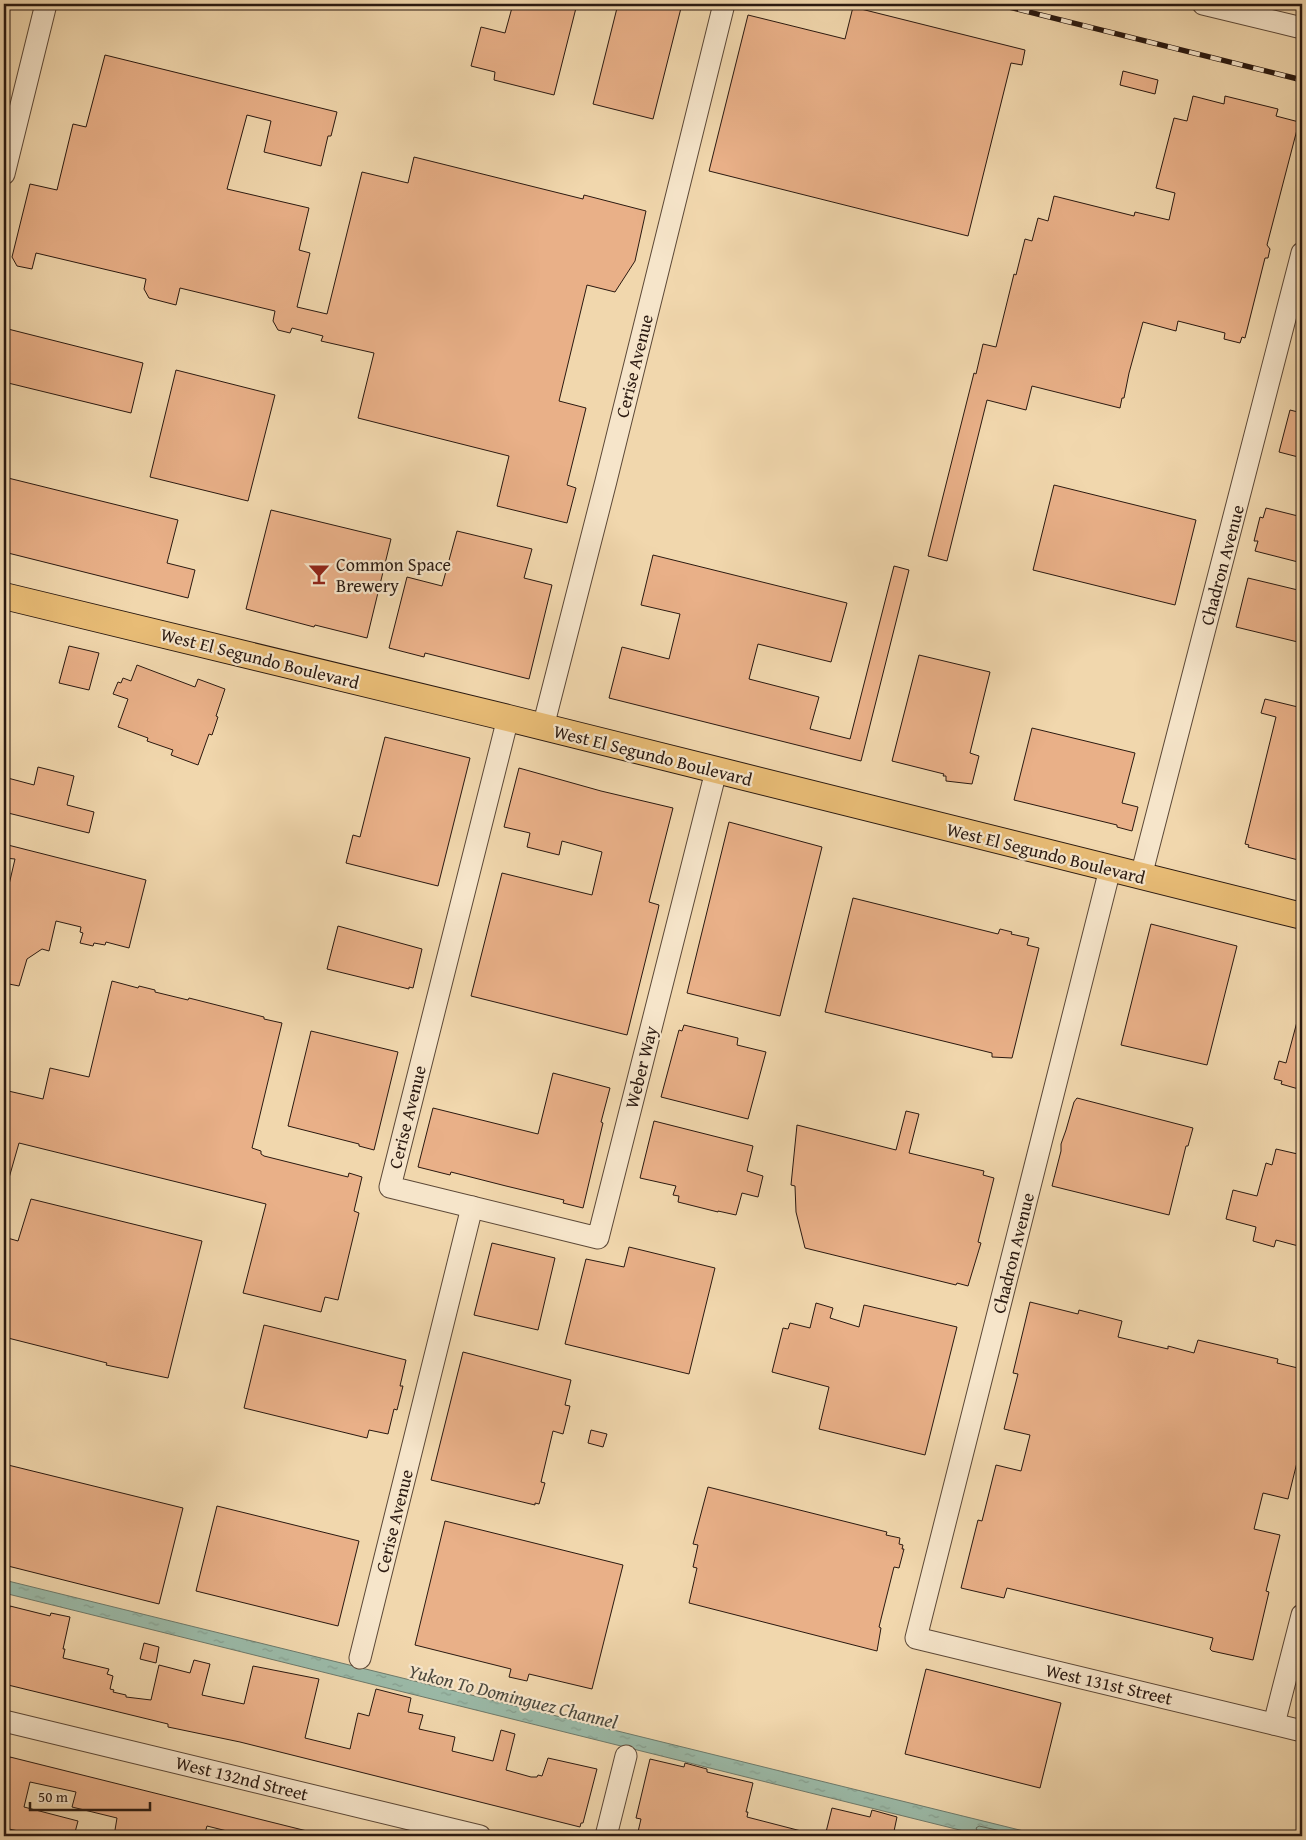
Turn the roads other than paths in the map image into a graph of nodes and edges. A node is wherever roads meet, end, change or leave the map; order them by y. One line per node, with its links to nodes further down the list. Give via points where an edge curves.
1 (46, 4): 5 (street)
2 (724, 4): 10 (street, Cerise Avenue)
3 (1203, 4): 4 (street)
4 (1302, 28)
5 (11, 108): 6 (street)
6 (4, 174)
7 (1302, 253): 13 (street, Chadron Avenue)
8 (4, 596): 9 (main road, West El Segundo Boulevard)
9 (508, 718): 10 (main road, West El Segundo Boulevard); 15 (street, Cerise Avenue, via 390,1187)
10 (543, 727): 11 (main road, West El Segundo Boulevard)
11 (716, 770): 12 (main road, West El Segundo Boulevard); 15 (street, Weber Way, via 598,1238)
12 (1110, 869): 13 (main road, West El Segundo Boulevard); 17 (street, Chadron Avenue)
13 (1141, 876): 14 (main road, West El Segundo Boulevard)
14 (1302, 916)
15 (472, 1207): 18 (street, Cerise Avenue)
16 (1302, 1614): 20 (street)
17 (916, 1638): 20 (street, West 131st Street)
18 (360, 1658)
19 (4, 1721): 23 (street, West 132nd Street)
20 (1274, 1724): 21 (street, West 131st Street)
21 (1302, 1730)
22 (626, 1756): 24 (street)
23 (480, 1836)
24 (606, 1836)

